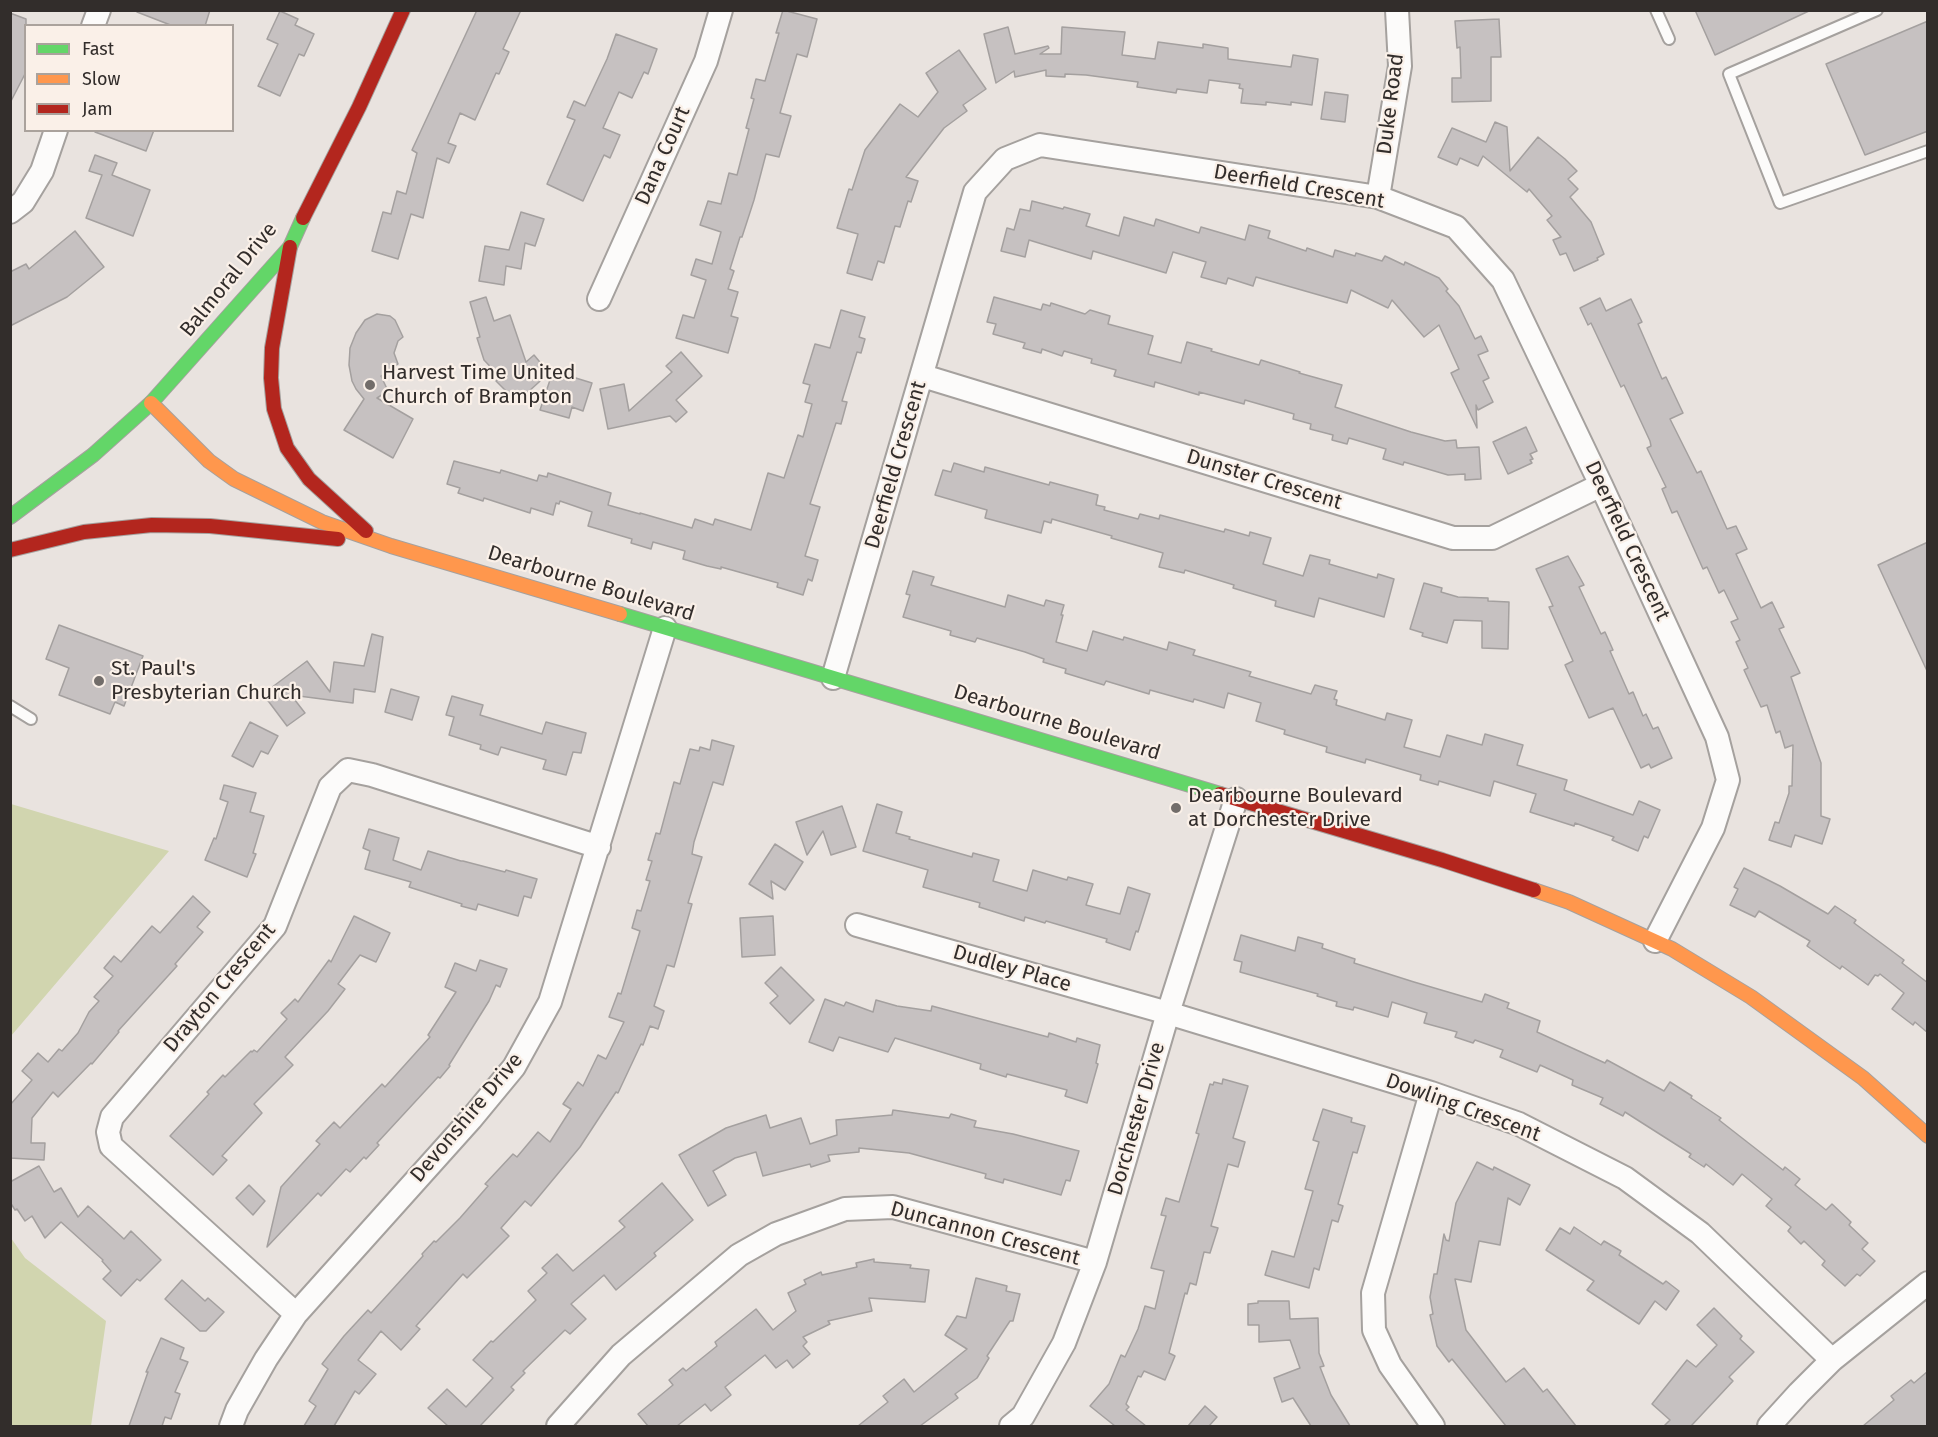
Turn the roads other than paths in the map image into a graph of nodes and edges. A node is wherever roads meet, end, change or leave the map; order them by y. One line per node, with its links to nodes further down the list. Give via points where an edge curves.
1 (403, 10): 11 (street, Balmoral Drive)
2 (721, 10): 12 (street, Dana Court, via 706,61)
3 (1397, 10): 9 (street, Duke Road, via 1400,66)
4 (1656, 10): 6 (lane)
5 (1877, 10): 8 (lane, via 1729,74 1780,203)
6 (1669, 39)
7 (55, 132): 10 (street, via 42,171 23,202)
8 (1928, 151)
9 (1378, 197): 13 (street, Deerfield Crescent, via 1040,145 1005,159 975,192); 15 (street, Deerfield Crescent, via 1456,227 1503,279)
10 (10, 212)
11 (290, 247): 14 (street, Balmoral Drive); 17 (street, via 272,348 274,409 287,448 309,479)
12 (599, 299)
13 (922, 376): 15 (street, Dunster Crescent, via 1453,537 1492,538); 20 (street, Deerfield Crescent)
14 (151, 403): 16 (street, Balmoral Drive, via 93,455); 17 (street, Dearbourne Boulevard, via 208,461 234,478 284,506)
15 (1601, 485): 26 (street, Deerfield Crescent, via 1717,737 1728,780 1713,828)
16 (10, 518)
17 (380, 543): 18 (street, via 210,526 152,525 84,532); 19 (street, Dearbourne Boulevard)
18 (10, 550)
19 (665, 628): 20 (street, Dearbourne Boulevard); 24 (street, Devonshire Drive)
20 (833, 678): 23 (street, Dearbourne Boulevard)
21 (10, 706): 22 (lane)
22 (31, 719)
23 (1236, 799): 26 (street, Dearbourne Boulevard, via 1529,888); 27 (street, Dorchester Drive)
24 (599, 847): 32 (street, Devonshire Drive, via 550,1002 514,1067); 32 (street, Drayton Crescent, via 348,770 330,787 275,927 112,1117 108,1132 111,1146)
25 (856, 925): 27 (street, Dudley Place)
26 (1655, 941): 29 (street, Dearbourne Boulevard, via 1734,986 1808,1036)
27 (1168, 1013): 28 (street, Dowling Crescent); 30 (street, Dorchester Drive)
28 (1431, 1093): 33 (street, Dowling Crescent, via 1519,1124 1625,1178 1700,1233); 37 (street, via 1373,1293 1374,1330 1390,1365)
29 (1928, 1136)
30 (1095, 1262): 34 (street, Dorchester Drive, via 1064,1343); 36 (street, Duncannon Crescent, via 893,1207 845,1209 776,1234 739,1255 621,1355)
31 (1928, 1283): 33 (street)
32 (296, 1314): 35 (street, Devonshire Drive, via 254,1379)
33 (1832, 1360): 38 (street)
34 (1024, 1423)
35 (231, 1426)
36 (558, 1426)
37 (1433, 1426)
38 (1769, 1426)

